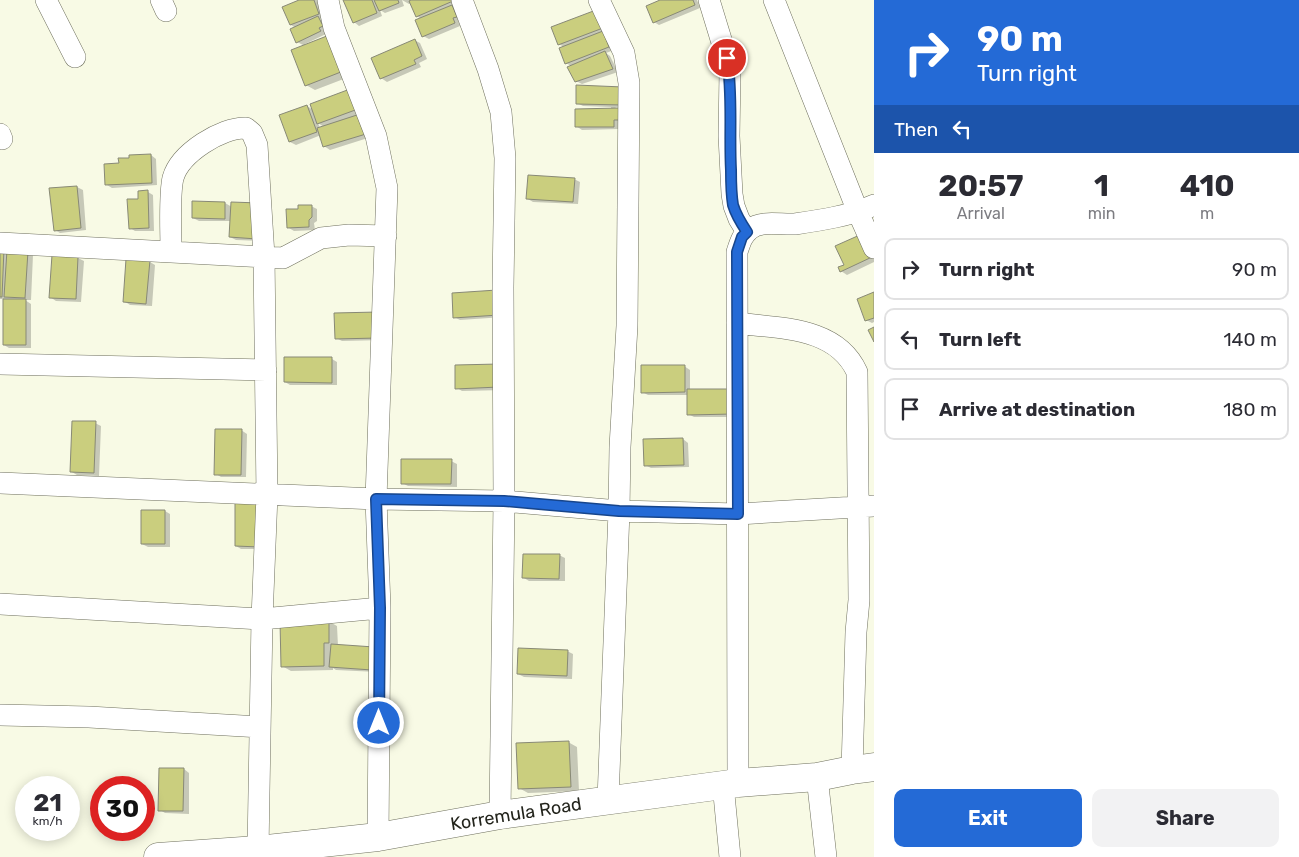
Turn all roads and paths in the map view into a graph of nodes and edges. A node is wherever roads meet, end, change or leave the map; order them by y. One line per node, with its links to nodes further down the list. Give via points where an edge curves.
1 (46, 0): 7 (street)
2 (328, 0): 10 (street, via 334,28 376,136 387,188)
3 (462, 0): 21 (street, via 501,112 505,158)
4 (599, 0): 23 (street, via 624,52 630,83 627,326)
5 (709, 0): 9 (street, via 730,72 732,194 739,219)
6 (774, 0): 8 (street)
7 (75, 57)
8 (866, 209): 9 (street, via 793,224 757,225); 12 (street)
9 (747, 232): 15 (street, via 737,252)
10 (386, 236): 14 (street, via 321,238 283,258); 20 (street)
11 (0, 243): 13 (street)
12 (874, 248)
13 (171, 251): 14 (street); 14 (street, via 174,177 181,164 211,138 226,131 246,128 252,133 258,151)
14 (264, 256): 17 (street)
15 (737, 323): 22 (street, via 809,332 840,348 852,361 857,372); 24 (street)
16 (0, 364): 17 (street)
17 (266, 370): 19 (street)
18 (0, 483): 19 (street)
19 (268, 495): 20 (street); 27 (street)
20 (376, 499): 21 (street); 26 (street)
21 (504, 501): 23 (street); 34 (street)
22 (866, 507): 24 (street); 30 (street, via 856,632)
23 (619, 511): 24 (street); 33 (street)
24 (738, 514): 32 (street)
25 (0, 604): 27 (street)
26 (380, 608): 27 (street); 35 (street)
27 (262, 619): 29 (street)
28 (0, 715): 29 (street)
29 (260, 727): 36 (street)
30 (863, 768): 31 (street, Korremula Road)
31 (817, 777): 32 (street, Korremula Road); 39 (street)
32 (731, 784): 33 (street, Korremula Road); 38 (street)
33 (608, 800): 34 (street, Korremula Road)
34 (500, 814): 35 (street, Korremula Road)
35 (378, 837): 36 (street, Korremula Road)
36 (258, 850): 37 (street, Korremula Road)
37 (158, 857)
38 (730, 857)
39 (826, 857)

